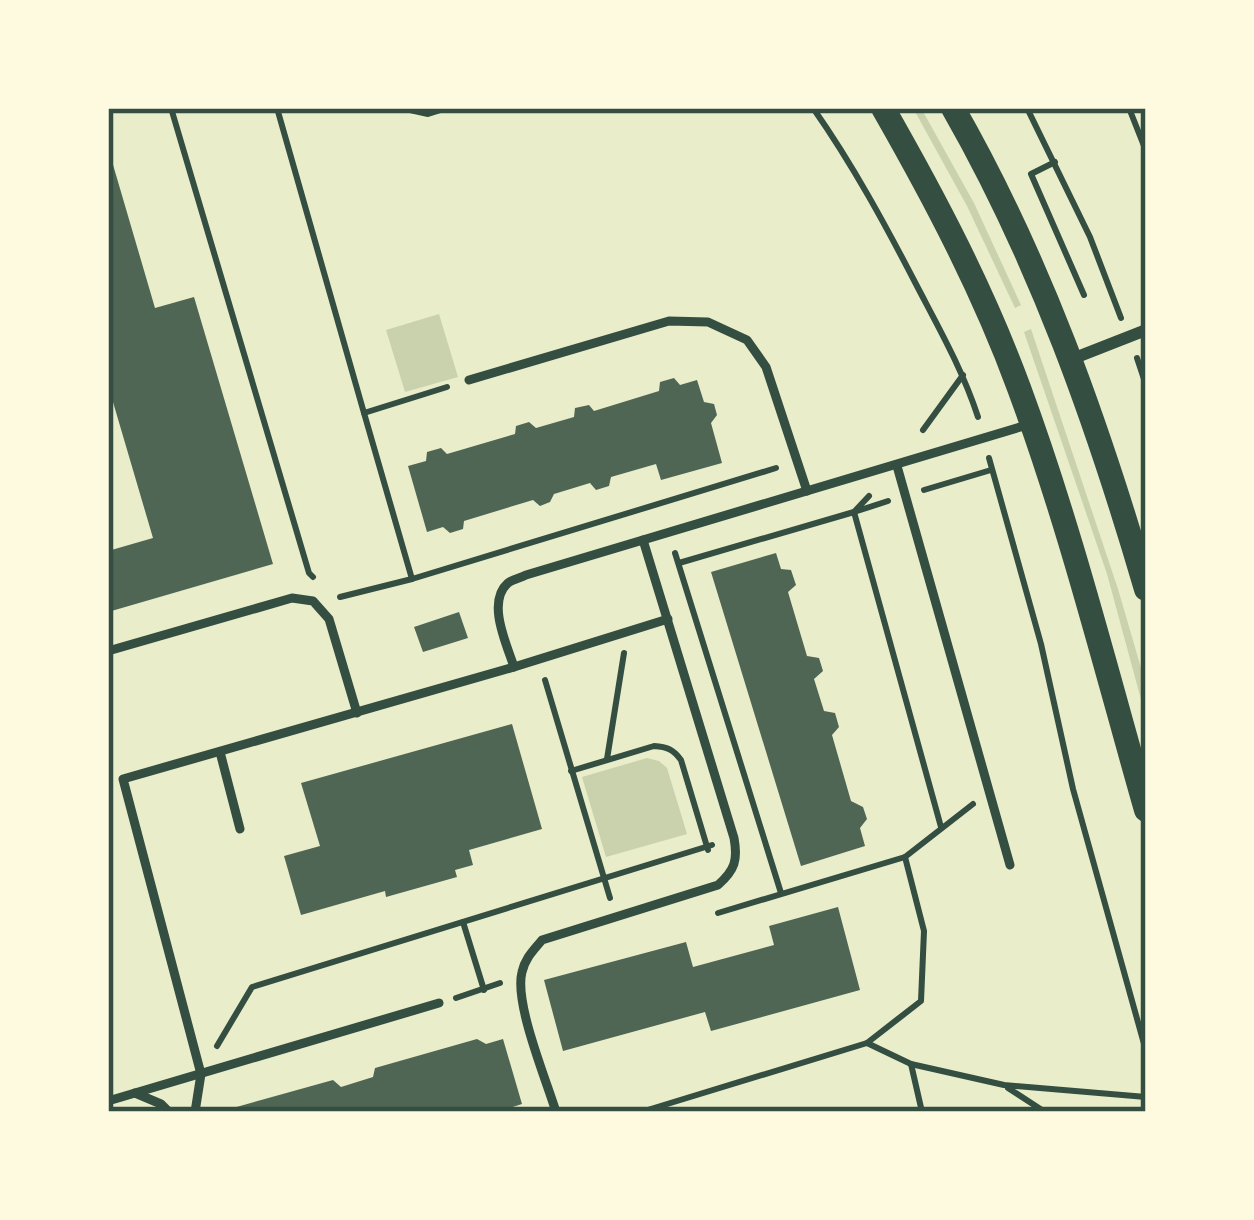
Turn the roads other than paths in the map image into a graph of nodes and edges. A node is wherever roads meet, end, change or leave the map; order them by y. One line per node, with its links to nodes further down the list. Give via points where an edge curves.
1 (883, 108): 6 (main road, via 967,264)
2 (953, 108): 4 (main road)
3 (1146, 330): 4 (street)
4 (1072, 359): 10 (main road)
5 (469, 380): 8 (lane, via 669,321 708,322 747,340 766,367)
6 (1032, 424): 7 (lane); 18 (main road)
7 (897, 466): 8 (lane); 20 (lane)
8 (807, 491): 9 (lane)
9 (643, 540): 11 (lane); 13 (lane, via 507,584 499,614)
10 (1146, 590)
11 (668, 619): 13 (lane); 27 (lane, via 737,857 718,884 542,940 528,956 521,999)
12 (108, 651): 14 (lane, via 292,598 314,601 328,619)
13 (514, 667): 14 (lane)
14 (357, 712): 15 (lane)
15 (220, 752): 16 (lane); 19 (lane)
16 (123, 779): 17 (lane); 22 (lane)
17 (108, 784)
18 (1146, 810)
19 (240, 829)
20 (1010, 866)
21 (439, 1003): 22 (lane)
22 (200, 1074): 23 (lane); 26 (lane)
23 (135, 1093): 24 (lane); 25 (lane)
24 (108, 1101)
25 (169, 1112)
26 (195, 1112)
27 (556, 1112)

